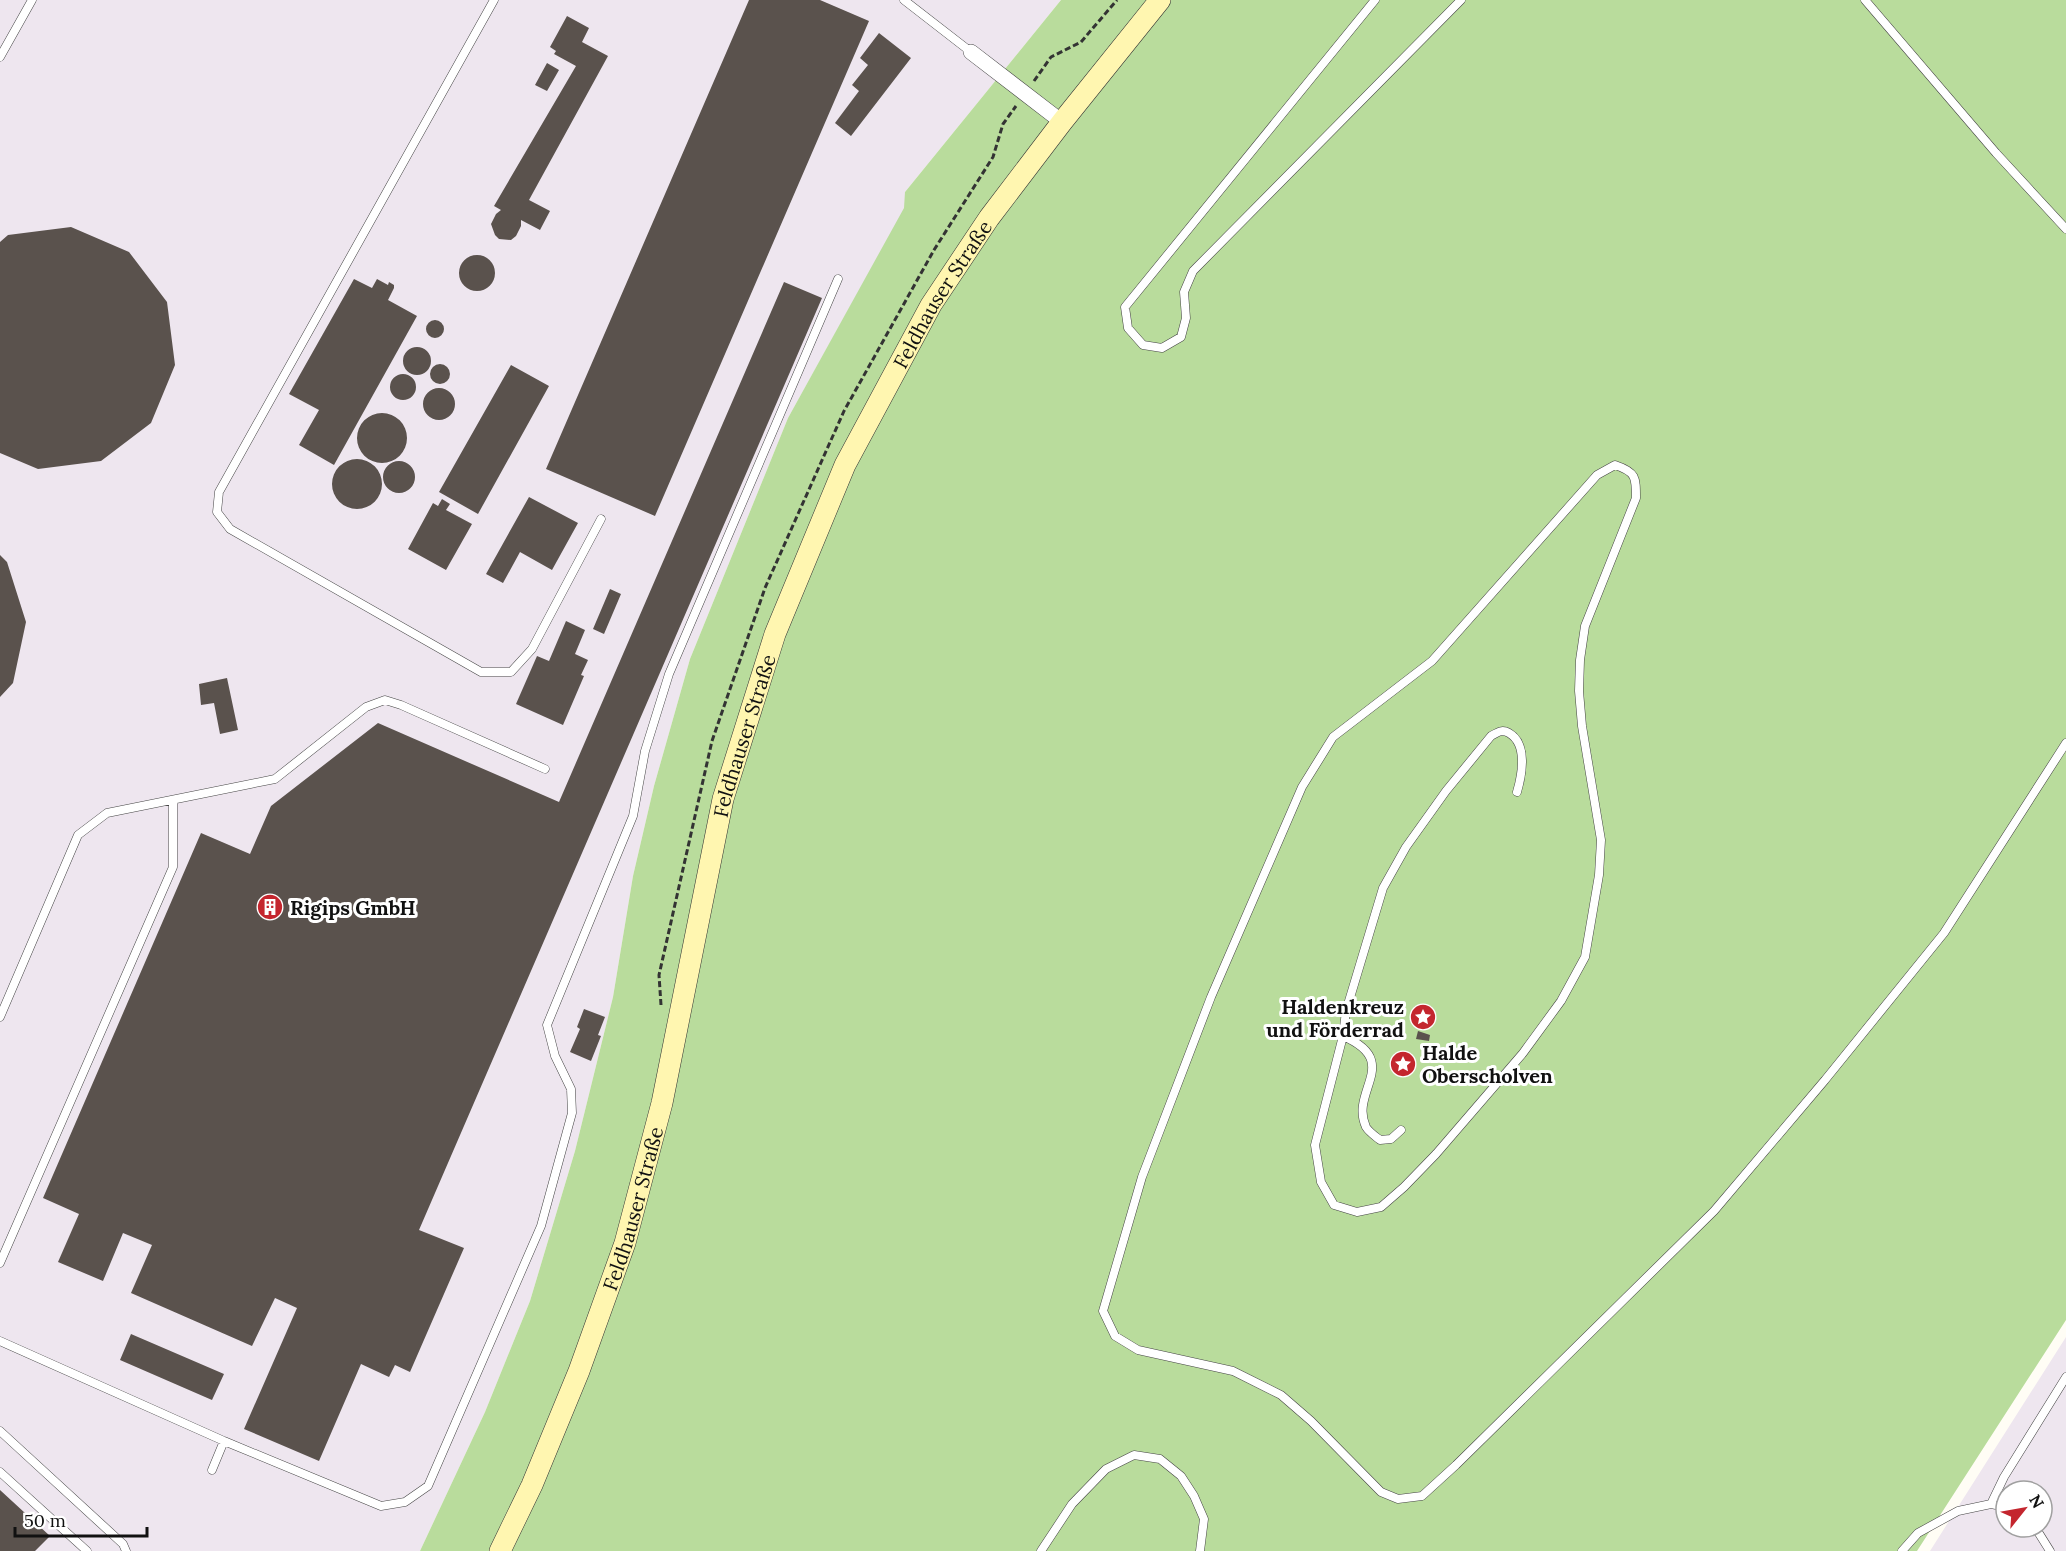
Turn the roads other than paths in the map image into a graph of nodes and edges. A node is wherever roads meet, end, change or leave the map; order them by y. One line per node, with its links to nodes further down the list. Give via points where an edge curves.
1 (32, 0): 9 (lane)
2 (494, 0): 13 (lane, via 219,492 217,512 231,529 482,672 511,672 532,648)
3 (904, 0): 8 (lane)
4 (1160, 0): 10 (street, Feldhauser Straße)
5 (1375, 0): 6 (lane, via 1125,307 1128,328 1143,345 1162,348 1181,337 1186,318 1184,292 1192,271)
6 (1461, 0)
7 (1865, 0): 11 (lane)
8 (971, 52): 10 (street)
9 (0, 57)
10 (1062, 122): 32 (street, Feldhauser Straße, via 989,218 931,305 845,465 775,634 723,799 662,1103 625,1243 579,1371)
11 (2066, 229)
12 (838, 279): 25 (lane, via 669,674 645,751 633,816 548,1025 555,1056 571,1089 572,1113 542,1226 428,1486 405,1502 381,1506)
13 (601, 519)
14 (2066, 743): 19 (lane, via 1944,933 1714,1211 1422,1496 1398,1499 1381,1492 1281,1395 1233,1371 1138,1350 1115,1336 1102,1311 1142,1177 1211,997 1302,787 1334,737 1432,661 1597,475 1615,465 1629,470 1636,480 1636,498 1585,626 1580,660 1581,726 1601,840 1598,886 1585,957 1561,1001 1523,1053 1436,1154 1382,1207 1357,1212 1334,1205 1321,1182 1315,1145)
15 (545, 769): 17 (lane, via 385,700 366,707 275,779)
16 (1517, 792): 19 (lane, via 1522,765 1520,749 1512,735 1497,732 1446,790 1383,888 1346,1011)
17 (173, 801): 18 (lane, via 107,813 78,835); 21 (lane, via 173,867)
18 (0, 1017)
19 (1343, 1036): 20 (lane, via 1368,1052 1373,1067 1362,1113 1367,1129 1380,1140)
20 (1401, 1130)
21 (0, 1263)
22 (0, 1341): 25 (lane)
23 (2066, 1377): 28 (lane)
24 (0, 1431): 31 (lane)
25 (224, 1441): 26 (lane)
26 (212, 1470)
27 (0, 1472): 30 (lane)
28 (1990, 1504): 29 (lane); 35 (lane, via 1958,1511 1918,1533)
29 (1994, 1505)
30 (87, 1551)
31 (126, 1551)
32 (500, 1551)
33 (1041, 1551): 34 (lane, via 1072,1504 1106,1469 1134,1455 1160,1459 1181,1476 1204,1519)
34 (1200, 1551)
35 (1902, 1551)

